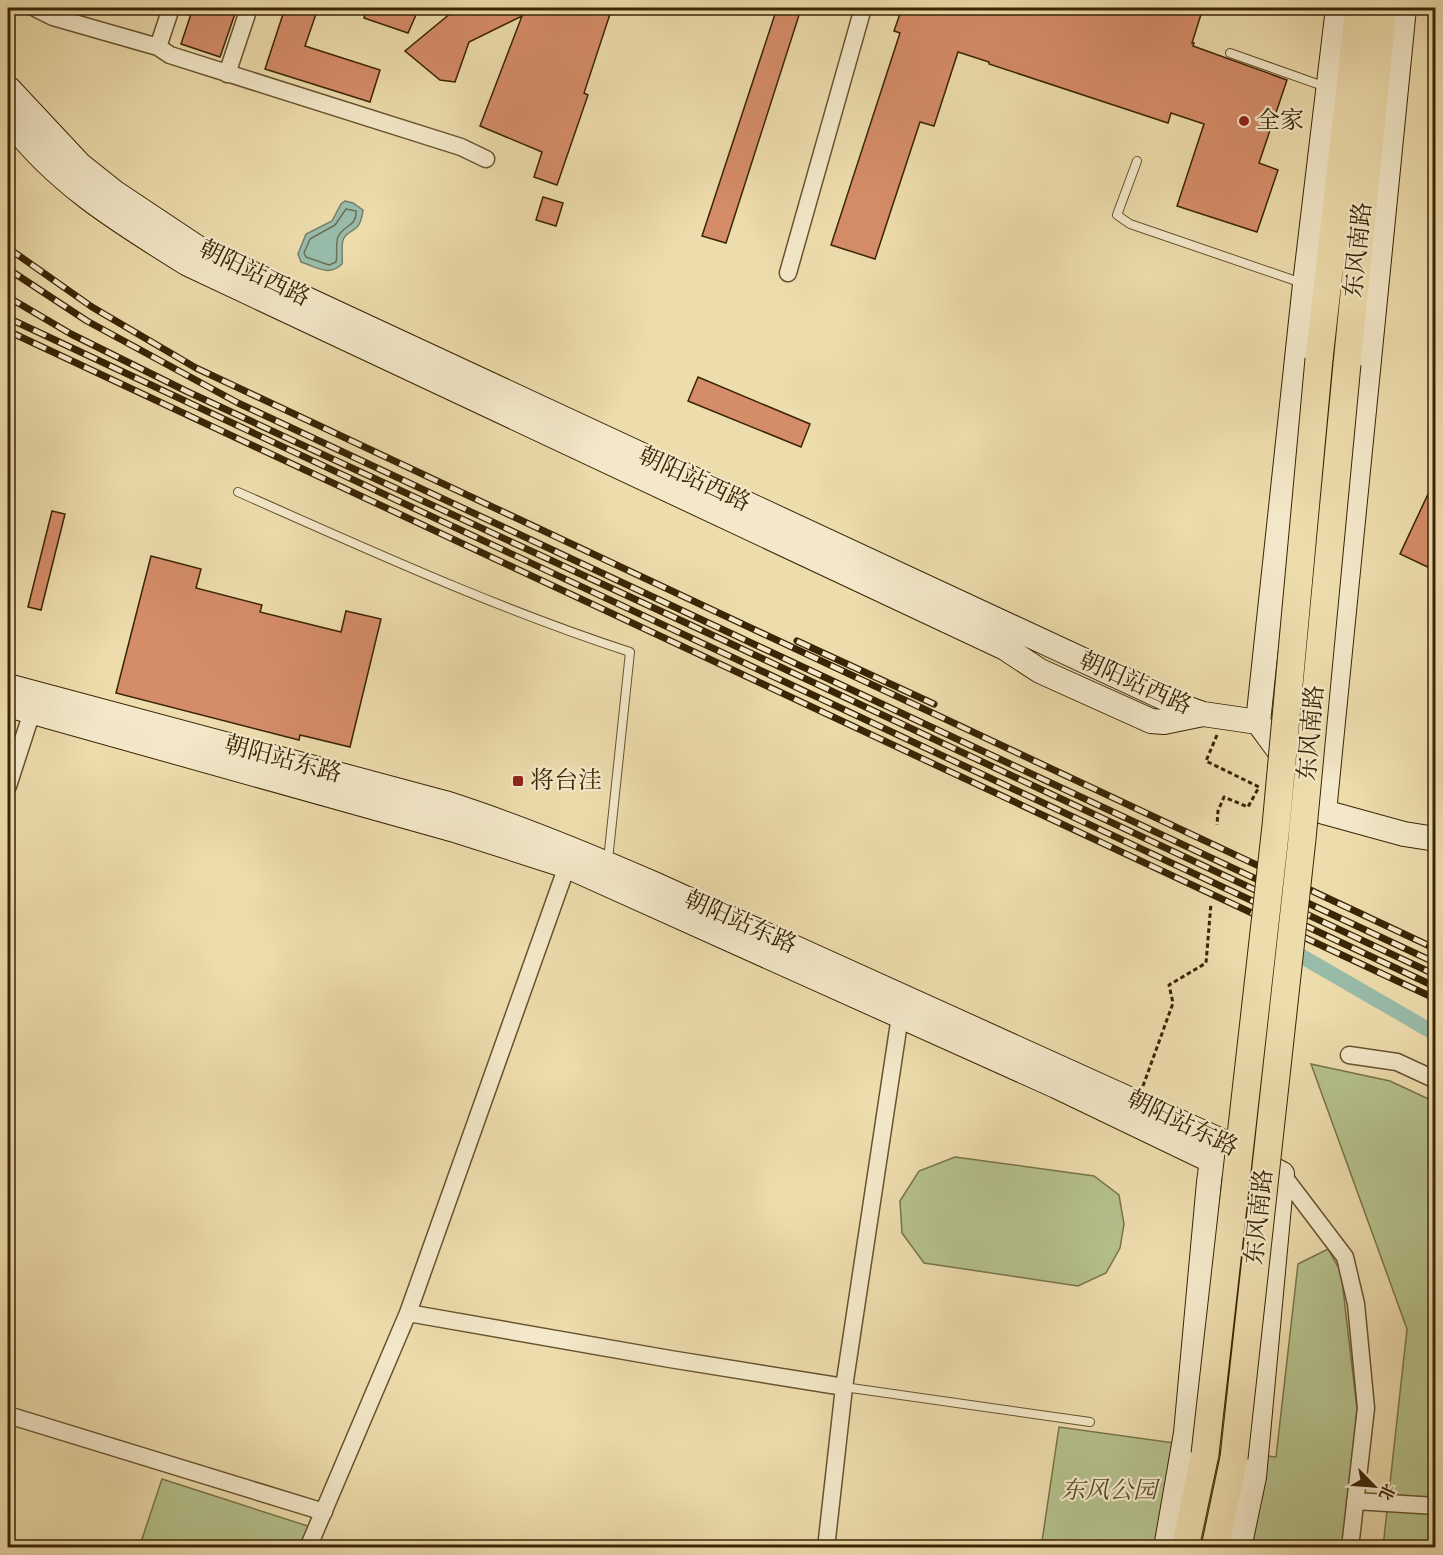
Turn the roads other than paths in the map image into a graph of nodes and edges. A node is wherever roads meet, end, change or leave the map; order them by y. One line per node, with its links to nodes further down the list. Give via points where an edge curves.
1 (35, 8): 9 (street, via 53,17)
2 (171, 8): 9 (street)
3 (249, 8): 11 (street)
4 (863, 8): 17 (street)
5 (1338, 8): 13 (main road)
6 (1359, 8): 45 (main road, 东风南路, bridge, via 1319,359 1275,837 1205,1454)
7 (1383, 8): 46 (main road, 东风南路, bridge, via 1300,850 1234,1458)
8 (1404, 8): 26 (main road)
9 (158, 47): 11 (street, via 170,55)
10 (1230, 53): 13 (lane)
11 (227, 74): 15 (street, via 461,147)
12 (8, 87): 23 (main road, 朝阳站西路, via 80,165 201,250 1186,708)
13 (1329, 88): 18 (main road)
14 (8, 118): 23 (main road, 朝阳站西路, via 66,182 188,264 1005,648 1040,671 1151,721)
15 (486, 159)
16 (1137, 161): 18 (lane, via 1117,215 1130,224)
17 (788, 273)
18 (1305, 284): 24 (main road)
19 (238, 492): 28 (lane, via 436,579 570,633 630,652)
20 (8, 686): 28 (main road, 朝阳站东路, via 445,803)
21 (8, 705): 22 (main road, 朝阳站东路)
22 (32, 712): 25 (street); 29 (main road, 朝阳站东路, via 446,827)
23 (1214, 716): 24 (main road)
24 (1258, 722): 26 (main road)
25 (8, 786)
26 (1324, 812): 27 (main road, via 1404,834)
27 (1436, 838)
28 (607, 864): 33 (main road, 朝阳站东路, via 1138,1102)
29 (567, 866): 30 (main road, 朝阳站东路); 35 (street)
30 (900, 1016): 33 (main road, 朝阳站东路, via 1056,1086); 36 (street)
31 (1349, 1055): 32 (street, via 1397,1062)
32 (1436, 1080)
33 (1214, 1149): 34 (main road, 朝阳站东路); 44 (main road, via 1186,1433)
34 (1282, 1173): 39 (street, via 1345,1257 1356,1304 1366,1408); 47 (main road, via 1254,1477)
35 (408, 1313): 36 (street); 41 (street)
36 (844, 1387): 38 (lane); 43 (street)
37 (8, 1415): 41 (street)
38 (1090, 1422)
39 (1355, 1502): 40 (street); 48 (street)
40 (1436, 1506)
41 (324, 1512): 42 (street)
42 (308, 1548)
43 (826, 1548)
44 (1166, 1548)
45 (1185, 1548)
46 (1215, 1548)
47 (1239, 1548)
48 (1350, 1548)

